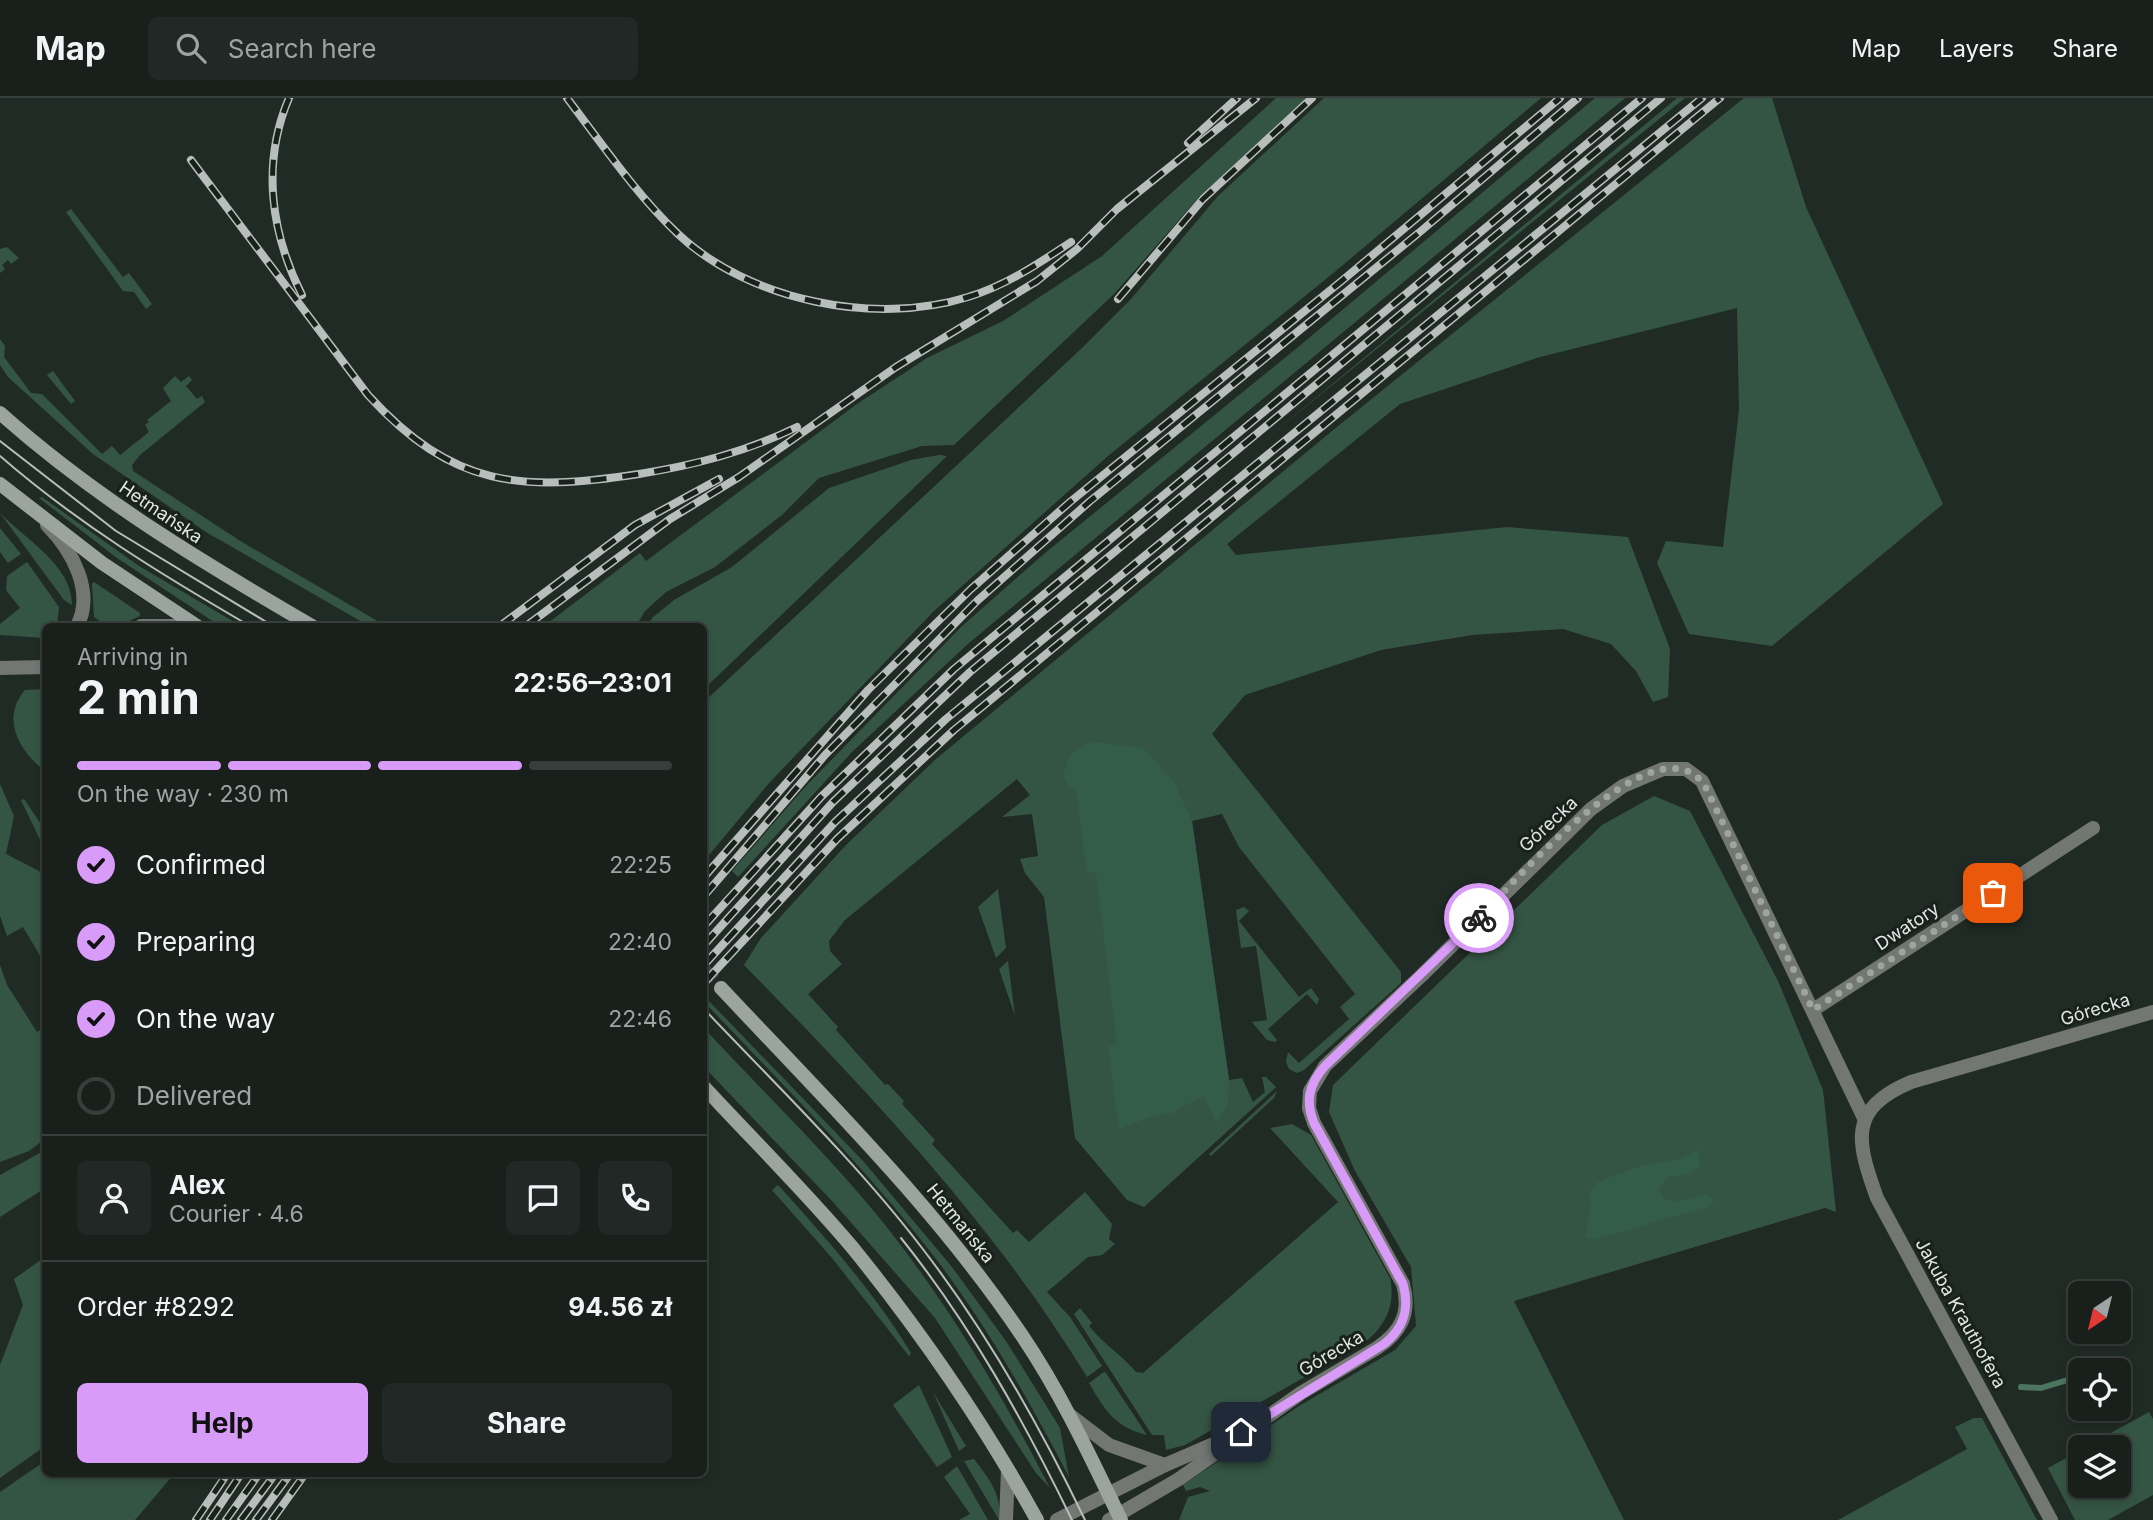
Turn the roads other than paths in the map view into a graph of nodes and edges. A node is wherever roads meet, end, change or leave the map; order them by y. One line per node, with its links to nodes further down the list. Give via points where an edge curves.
1 (0, 412): 6 (main road, Hetmańska, via 50,456 146,527)
2 (0, 484): 3 (main road)
3 (34, 512): 4 (street, via 59,538 79,574 84,598); 5 (main road)
4 (78, 623)
5 (192, 623)
6 (307, 623)
7 (38, 667): 8 (street)
8 (0, 668)
9 (2093, 828): 11 (street, Dwatory)
10 (721, 988): 15 (main road, Hetmańska, via 927,1210 1024,1339)
11 (1813, 1010): 14 (street, Górecka); 16 (street, Górecka, via 1702,781 1686,769 1663,769 1639,777 1604,799 1315,1079 1308,1100 1311,1114 1399,1275 1406,1310 1397,1331 1384,1344)
12 (2153, 1012): 14 (street, Górecka, via 1911,1082 1887,1093)
13 (707, 1090): 18 (main road, via 866,1265 918,1333)
14 (1864, 1118): 24 (street, Jakuba Krauthofera, via 1860,1143 1877,1198)
15 (1071, 1416): 17 (street, via 1109,1445); 19 (main road, Hetmańska)
16 (1241, 1432): 17 (street, Górecka); 20 (street, Górecka, via 1210,1458)
17 (1165, 1465): 19 (street, Górecka)
18 (1007, 1466): 21 (street); 22 (main road)
19 (1109, 1495): 20 (main road, Hetmańska); 23 (street, Górecka)
20 (1116, 1518)
21 (1006, 1520)
22 (1037, 1520)
23 (1057, 1520)
24 (2051, 1520)

